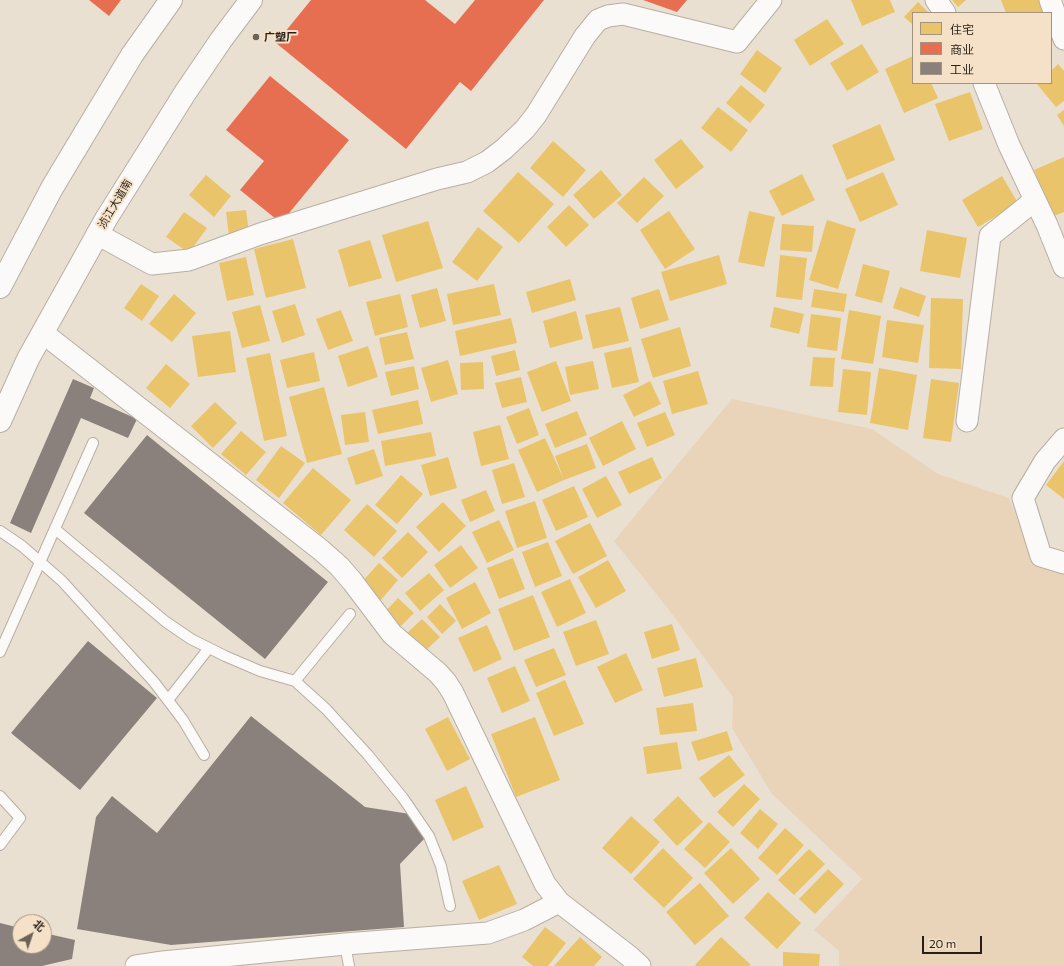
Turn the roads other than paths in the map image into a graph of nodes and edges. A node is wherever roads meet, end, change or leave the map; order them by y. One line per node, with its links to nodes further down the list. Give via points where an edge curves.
1 (171, 0): 12 (main road, via 132,55 90,123 52,188)
2 (251, 0): 10 (main road, 浈江大道南, via 185,93)
3 (771, 0): 10 (street, via 737,42 623,14 598,20 525,129 487,162 467,172 260,234 189,260 152,264)
4 (936, 0): 6 (street)
5 (1050, 0): 7 (street)
6 (944, 12)
7 (1064, 39)
8 (984, 84): 9 (street, via 1008,145)
9 (1035, 200): 11 (street); 15 (street, via 990,236)
10 (97, 234): 13 (main road, 浈江大道南)
11 (1064, 267)
12 (0, 287)
13 (42, 333): 14 (main road, 浈江大道南); 30 (street, via 321,550 352,581 392,634 438,673 453,694 545,884)
14 (0, 421)
15 (967, 421)
16 (1064, 439): 21 (street, via 1045,461 1023,498 1041,556)
17 (93, 443): 18 (lane)
18 (55, 529): 20 (lane); 23 (lane, via 166,622)
19 (0, 531): 20 (lane)
20 (41, 562): 24 (lane); 26 (lane)
21 (1064, 563)
22 (350, 614): 25 (lane)
23 (209, 648): 25 (lane, via 260,671); 26 (lane)
24 (0, 652)
25 (296, 681): 31 (lane, via 326,709 403,798 429,836 441,866)
26 (168, 700): 27 (lane)
27 (204, 754)
28 (0, 796): 29 (lane, via 20,818)
29 (0, 845)
30 (559, 902): 32 (street, via 524,920 488,933); 35 (street)
31 (450, 906)
32 (345, 944): 33 (street); 34 (lane)
33 (136, 966)
34 (349, 966)
35 (640, 966)

